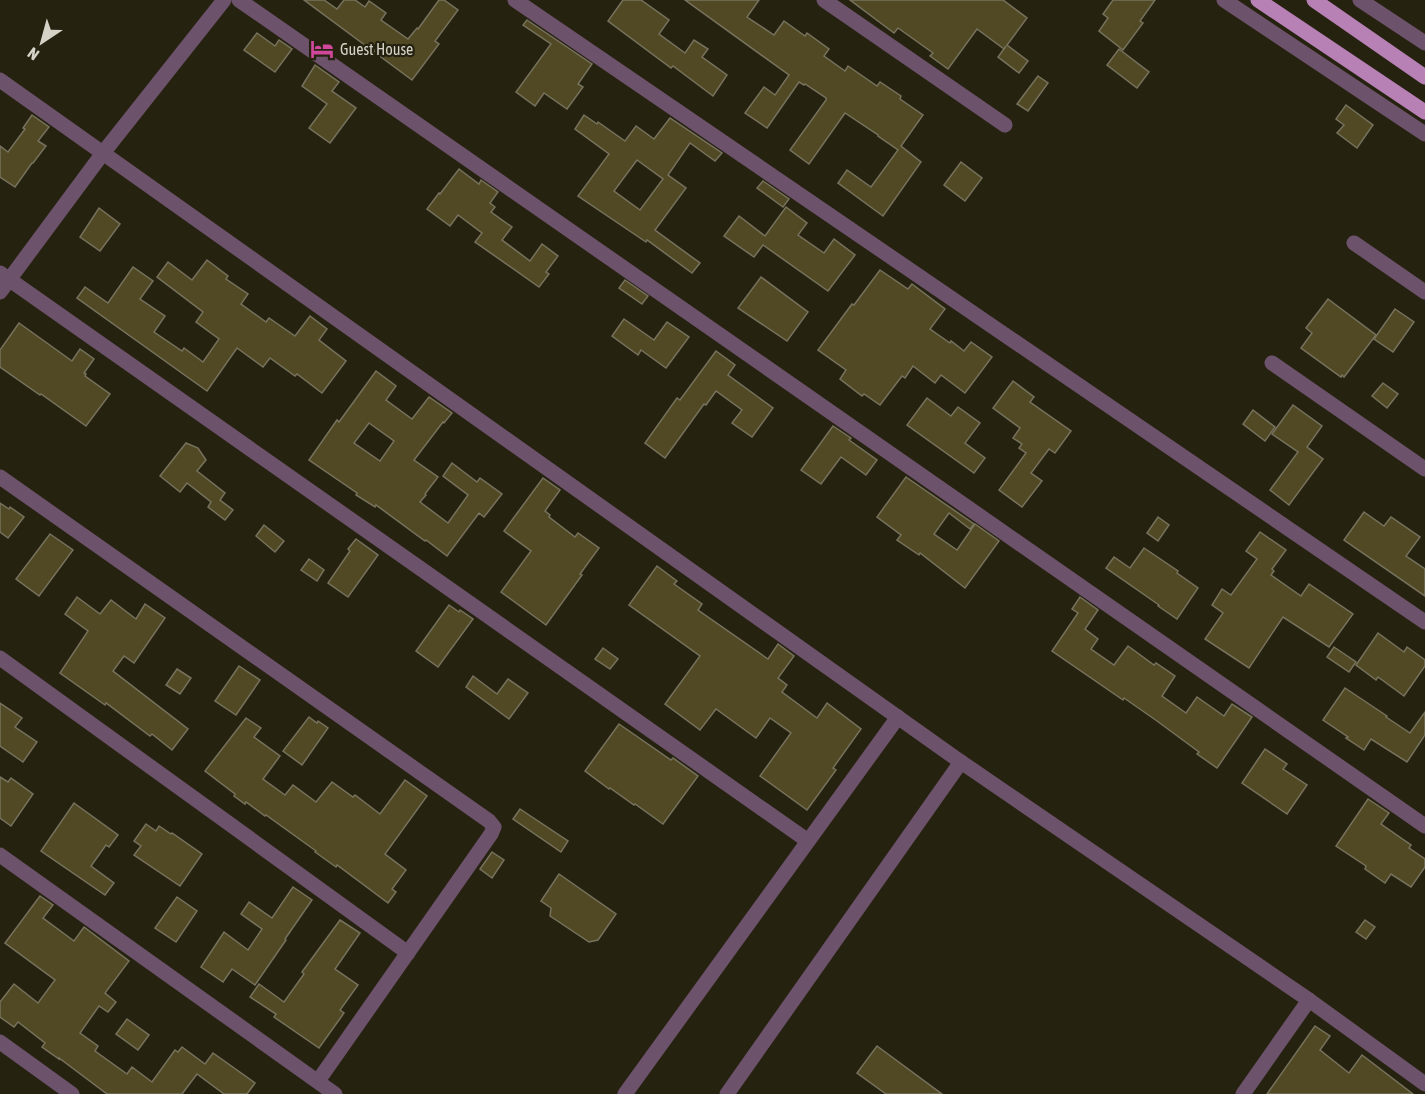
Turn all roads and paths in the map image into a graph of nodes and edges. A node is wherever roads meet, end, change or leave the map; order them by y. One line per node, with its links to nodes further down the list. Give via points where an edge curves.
1 (224, 0): 15 (street)
2 (239, 0): 26 (street)
3 (515, 0): 22 (street)
4 (825, 0): 13 (street)
5 (1224, 0): 14 (street)
6 (1258, 0): 12 (main road)
7 (1314, 0): 10 (main road)
8 (1360, 0): 9 (street)
9 (1425, 43)
10 (1425, 77)
11 (0, 80): 15 (street)
12 (1425, 112)
13 (1005, 125)
14 (1425, 134)
15 (103, 153): 17 (street); 24 (street)
16 (1354, 243): 18 (street)
17 (3, 281): 27 (street)
18 (1425, 292)
19 (1272, 363): 20 (street)
20 (1425, 469)
21 (0, 477): 29 (street, via 494,826)
22 (1425, 622)
23 (0, 658): 29 (street)
24 (898, 717): 25 (street); 27 (street)
25 (961, 762): 30 (street); 37 (street)
26 (1425, 826)
27 (808, 841): 36 (street)
28 (0, 855): 32 (street)
29 (408, 953): 32 (street)
30 (1310, 1000): 33 (street); 38 (street)
31 (0, 1042): 34 (street)
32 (318, 1081): 35 (street)
33 (1425, 1084)
34 (72, 1094)
35 (336, 1094)
36 (625, 1094)
37 (727, 1094)
38 (1243, 1094)

